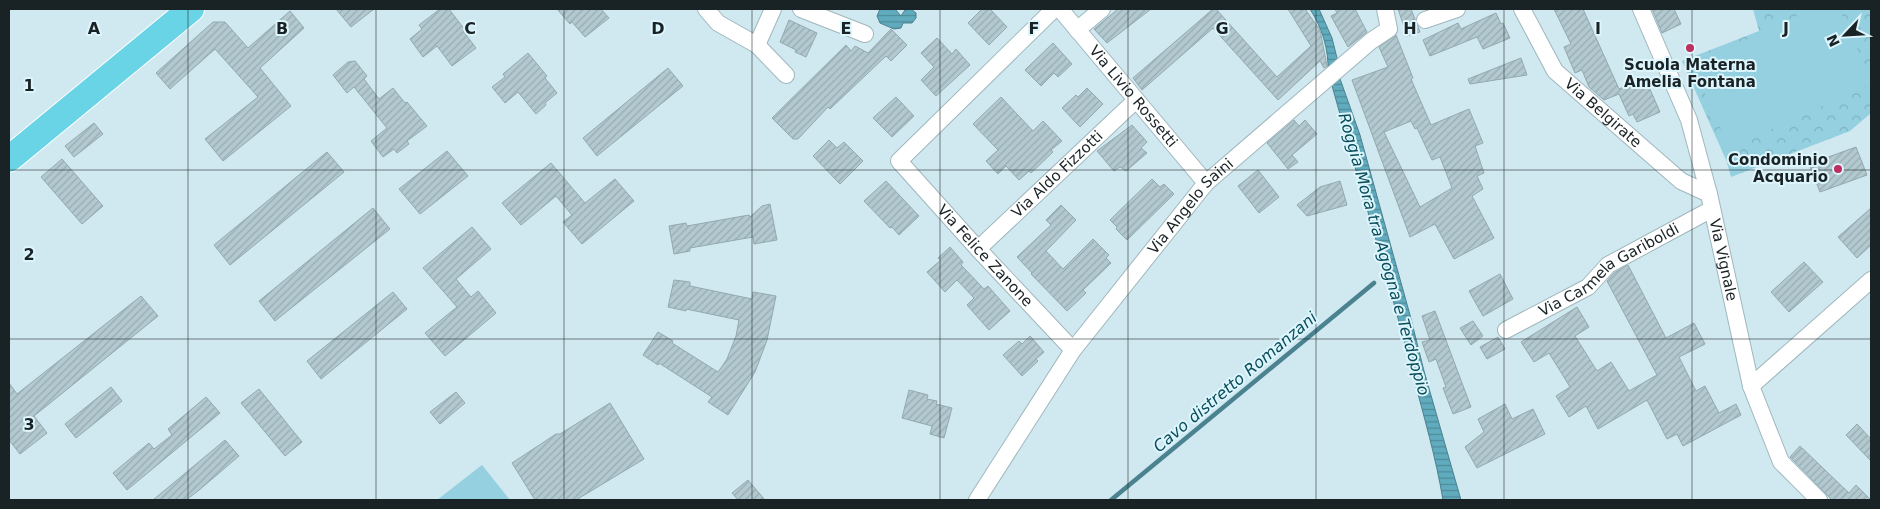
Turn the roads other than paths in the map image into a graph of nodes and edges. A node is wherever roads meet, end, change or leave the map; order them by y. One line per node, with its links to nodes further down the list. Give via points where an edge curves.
1 (191, 9): 18 (main road)
2 (706, 9): 15 (street, via 718,23)
3 (774, 9): 15 (street)
4 (801, 9): 14 (street)
5 (1054, 9): 21 (street, Via Felice Zanone, via 899,161)
6 (1060, 9): 13 (street, Via Livio Rossetti)
7 (1102, 9): 13 (street)
8 (1385, 9): 19 (street, Via Angelo Saini, via 1389,28)
9 (1457, 9): 12 (street)
10 (1522, 9): 20 (street, Via Belgirate, via 1555,71 1682,181)
11 (1641, 9): 20 (street, Via Vignale, via 1689,120)
12 (1425, 20)
13 (1077, 30): 17 (street, Via Livio Rossetti)
14 (865, 34)
15 (757, 45): 16 (street)
16 (786, 75)
17 (1136, 100): 19 (street, Via Livio Rossetti); 21 (street, Via Aldo Fizzotti)
18 (9, 159)
19 (1206, 183): 24 (street, Via Angelo Saini)
20 (1711, 201): 23 (street, Via Carmela Gariboldi, via 1608,265 1588,287); 25 (street, Via Vignale)
21 (978, 249): 24 (street, Via Felice Zanone)
22 (1871, 280): 25 (street)
23 (1506, 330)
24 (1072, 350): 26 (street, Via Angelo Saini)
25 (1751, 386): 27 (street, Via Vignale, via 1781,462)
26 (976, 500)
27 (1819, 500)

